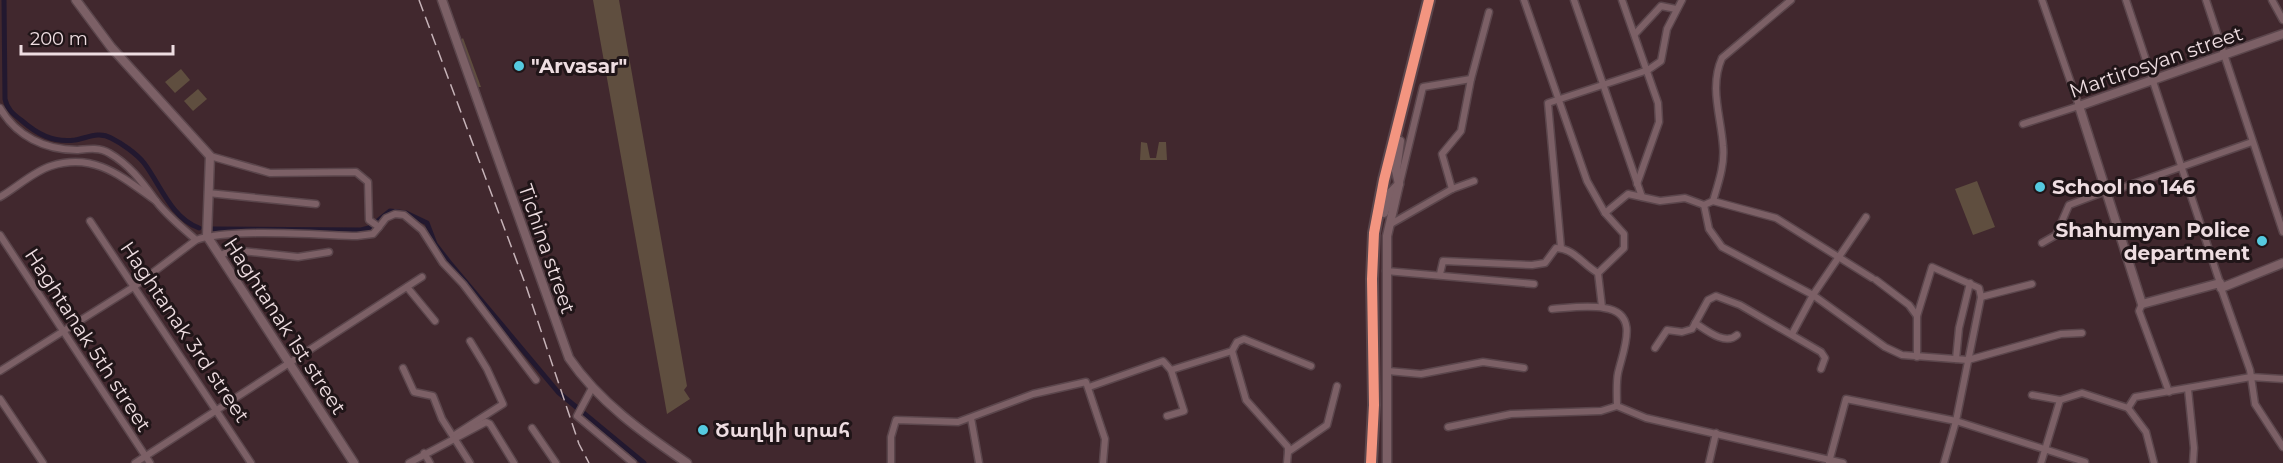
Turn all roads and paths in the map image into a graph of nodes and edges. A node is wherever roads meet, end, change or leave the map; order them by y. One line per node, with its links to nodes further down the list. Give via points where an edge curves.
1 (76, 0): 30 (street, via 111,47)
2 (442, 0): 101 (street, Tichina street, via 569,358)
3 (1429, 0): 115 (highway, via 1374,233)
4 (1434, 0): 28 (highway)
5 (1524, 0): 24 (street)
6 (1574, 0): 23 (street)
7 (1622, 0): 17 (street)
8 (1682, 0): 14 (street)
9 (1791, 0): 41 (street, via 1722,58 1717,68 1715,83 1724,148)
10 (2042, 0): 25 (street)
11 (2126, 0): 22 (street)
12 (2206, 0): 19 (street)
13 (2272, 0): 16 (street)
14 (1676, 9): 17 (street, via 1661,6); 20 (street, via 1667,29 1661,62)
15 (1489, 12): 21 (street)
16 (2283, 20)
17 (1635, 34): 20 (street)
18 (2283, 34): 19 (street, Martirosyan street)
19 (2223, 56): 22 (street, Martirosyan street); 29 (street)
20 (1648, 70): 23 (street); 34 (street, via 1659,122)
21 (1471, 79): 33 (street, via 1424,87); 35 (street, via 1461,131 1442,154)
22 (2153, 81): 25 (street, Martirosyan street); 31 (street)
23 (1602, 84): 24 (street); 34 (street)
24 (1558, 98): 45 (street, via 1587,181); 55 (street, via 1548,103)
25 (2079, 106): 27 (street, Martirosyan street); 36 (street)
26 (0, 108): 40 (street, via 16,128 42,145 109,153 136,174)
27 (2023, 124)
28 (1400, 141): 33 (street, via 1396,171); 44 (highway)
29 (2253, 142): 31 (street); 50 (street)
30 (210, 156): 37 (street, Haghtanak 1st street); 48 (street, via 270,173 356,172 368,182 369,220)
31 (2181, 167): 36 (street); 67 (street)
32 (1474, 181): 35 (street)
33 (1399, 184): 44 (street, via 1391,192); 49 (street)
34 (1637, 184): 39 (street)
35 (1452, 189): 49 (street)
36 (2106, 192): 54 (street, via 2069,205 2056,235); 72 (street)
37 (208, 193): 42 (street); 52 (street, Haghtanak 1st street)
38 (0, 197): 40 (street, via 50,166 92,162)
39 (1642, 197): 43 (street, via 1660,201 1684,198); 45 (street, via 1628,194)
40 (156, 201): 53 (street)
41 (1713, 201): 43 (street); 58 (street, via 1776,218)
42 (316, 204)
43 (1704, 205): 70 (street, via 1710,229 1722,247)
44 (1384, 213): 115 (highway, via 1378,277)
45 (1605, 213): 61 (street, via 1624,234 1624,248)
46 (1866, 217): 58 (street)
47 (90, 221): 68 (street, Haghtanak 3rd street)
48 (376, 225): 52 (street, via 373,234 357,236); 98 (street, via 395,214 413,221)
49 (1389, 225): 60 (street)
50 (2283, 232)
51 (0, 235): 78 (street, Haghtanak 5th street)
52 (207, 236): 53 (street); 57 (street, Haghtanak 1st street)
53 (196, 240): 68 (street)
54 (2042, 243)
55 (1562, 248): 61 (street, via 1576,254 1582,264); 62 (street, via 1556,248 1545,262 1532,265 1443,261)
56 (329, 252): 57 (street, via 308,257 232,250)
57 (220, 255): 88 (street, Haghtanak 1st street)
58 (1839, 257): 70 (street); 75 (street, via 1909,305)
59 (2283, 263): 67 (street)
60 (1386, 271): 62 (street); 95 (street)
61 (1598, 273): 73 (street)
62 (1440, 274): 65 (street, via 1444,278)
63 (422, 277): 69 (street)
64 (1970, 283): 71 (street, via 1979,288); 75 (street, via 1932,267); 86 (street)
65 (1534, 284)
66 (2032, 284): 71 (street)
67 (2221, 285): 72 (street); 96 (street)
68 (135, 286): 78 (street); 109 (street, Haghtanak 3rd street)
69 (407, 287): 76 (street); 88 (street)
70 (1813, 296): 80 (street); 85 (street, via 1885,347 1902,356)
71 (1981, 297): 87 (street)
72 (2142, 304): 103 (street, via 2139,311)
73 (1602, 308): 74 (street); 107 (street, via 1613,310 1628,326 1617,376)
74 (1552, 309)
75 (1917, 316): 85 (street)
76 (435, 321)
77 (1695, 323): 80 (street, via 1708,300 1716,296); 81 (street, via 1714,335 1728,339); 83 (street, via 1688,332 1668,330)
78 (62, 332): 94 (street); 122 (street, Haghtanak 5th street)
79 (2082, 333): 87 (street, via 2061,334)
80 (1792, 334): 92 (street, via 1824,355)
81 (1737, 335)
82 (470, 341): 117 (street, via 503,404)
83 (1655, 348)
84 (1232, 351): 89 (street, via 1244,339); 93 (street); 120 (street, via 1246,400 1288,447)
85 (1917, 357): 86 (street)
86 (1956, 359): 87 (street)
87 (1968, 360): 112 (street)
88 (291, 363): 109 (street); 129 (street, Haghtanak 1st street)
89 (1311, 366)
90 (403, 368): 117 (street, via 414,392 434,396)
91 (1524, 368): 95 (street, via 1483,362 1421,374)
92 (1821, 369)
93 (1171, 370): 100 (street, via 1167,363 1154,363); 110 (street, via 1184,411)
94 (0, 371)
95 (1388, 371): 143 (street)
96 (2251, 377): 97 (street); 102 (street); 118 (street, via 2255,404)
97 (2283, 379)
98 (536, 380)
99 (1337, 386): 120 (street, via 1327,425)
100 (1089, 387): 111 (street, via 1086,382 1033,394); 139 (street, via 1106,439)
101 (592, 388): 135 (street, via 577,416); 136 (street, Tichina street, via 645,434)
102 (2188, 389): 103 (street); 149 (street)
103 (2169, 392): 108 (street, via 2135,397)
104 (2032, 395): 106 (street)
105 (0, 399): 125 (street)
106 (2060, 400): 108 (street, via 2082,393); 119 (street)
107 (1617, 406): 113 (street, via 1600,411 1511,414); 116 (street, via 1646,418)
108 (2128, 408): 148 (street, via 2146,432)
109 (217, 410): 122 (street); 128 (street, Haghtanak 3rd street)
110 (1167, 416)
111 (971, 417): 137 (street, via 958,422 896,420 891,437); 138 (street)
112 (1956, 421): 119 (street); 123 (street, via 1846,399); 146 (street)
113 (1448, 427)
114 (532, 428): 134 (street)
115 (1376, 432): 141 (highway); 142 (highway)
116 (1716, 433): 123 (street); 144 (street)
117 (454, 438): 121 (street); 132 (street); 133 (street, via 486,422)
118 (2283, 447)
119 (2045, 448): 124 (street); 147 (street)
120 (1288, 452): 140 (street)
121 (424, 453): 130 (street); 131 (street)
122 (145, 456): 126 (street); 127 (street, Haghtanak 5th street)
123 (1829, 461): 145 (street)
124 (2085, 462)
125 (43, 463)
126 (135, 463)
127 (150, 463)
128 (251, 463)
129 (354, 463)
130 (409, 463)
131 (430, 463)
132 (470, 463)
133 (514, 463)
134 (556, 463)
135 (633, 463)
136 (687, 463)
137 (891, 463)
138 (979, 463)
139 (1103, 463)
140 (1287, 463)
141 (1371, 463)
142 (1377, 463)
143 (1387, 463)
144 (1709, 463)
145 (1843, 463)
146 (1944, 463)
147 (2041, 463)
148 (2154, 463)
149 (2193, 463)

